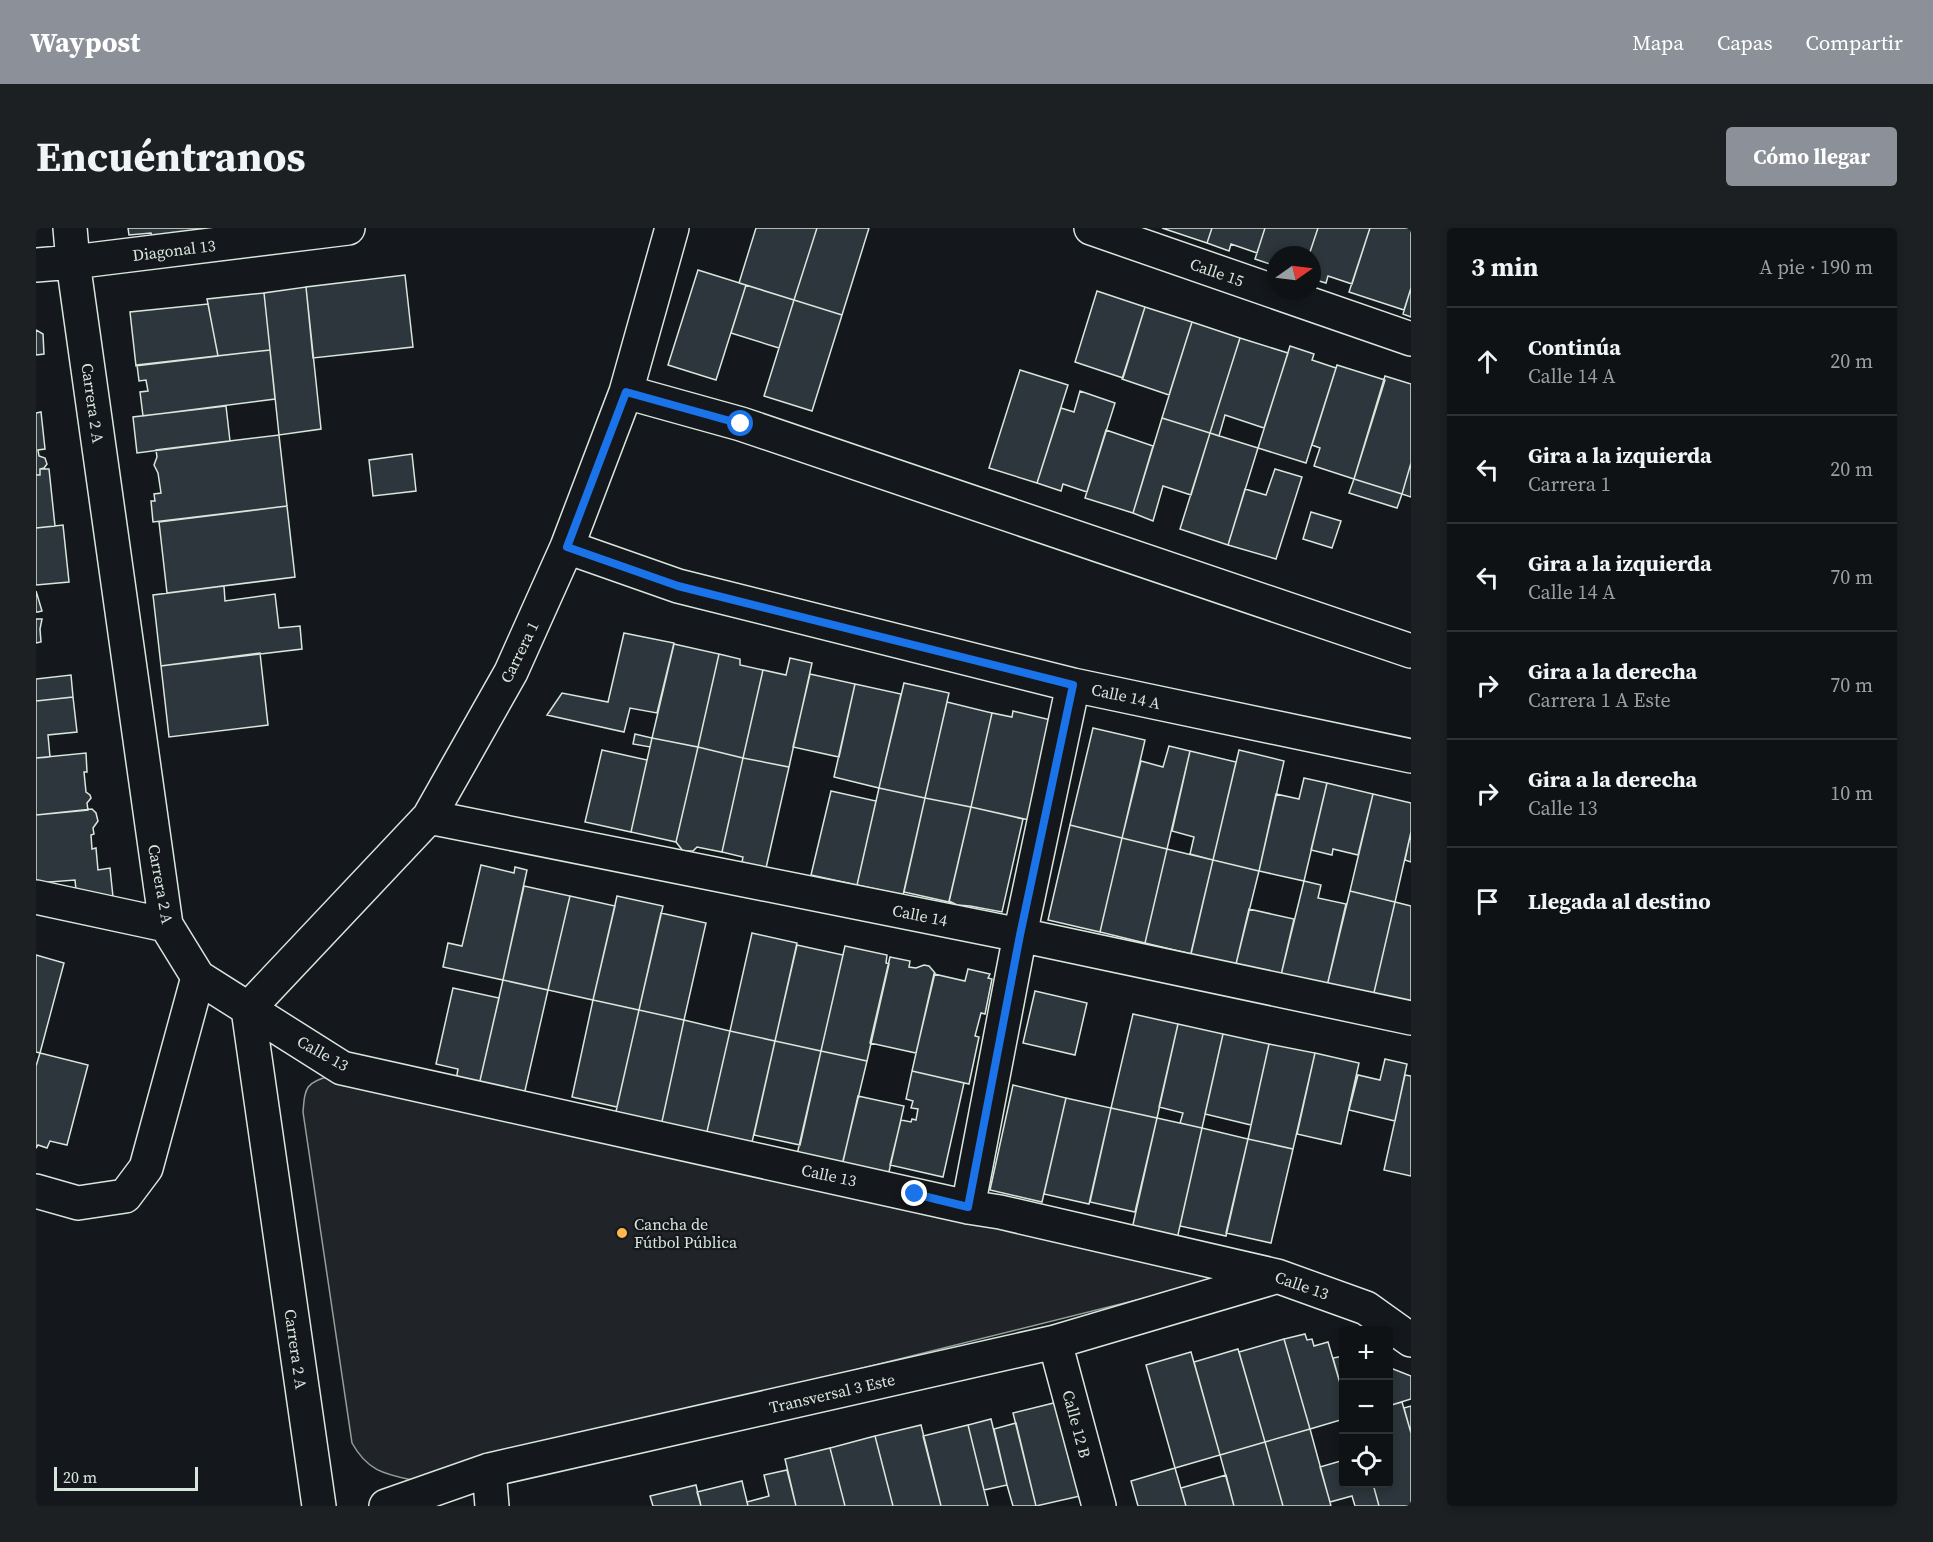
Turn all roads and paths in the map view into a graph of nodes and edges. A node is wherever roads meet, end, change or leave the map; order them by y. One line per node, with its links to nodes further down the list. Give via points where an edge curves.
1 (70, 228): 5 (street, Carrera 2 A)
2 (348, 228): 5 (street, Diagonal 13)
3 (672, 228): 8 (street, Carrera 1)
4 (1091, 228): 7 (street, Calle 15)
5 (73, 262): 6 (street, Diagonal 13); 15 (street, Carrera 2 A)
6 (36, 265)
7 (1411, 339)
8 (626, 392): 9 (street, Carrera 1); 10 (street, via 741,424)
9 (567, 547): 11 (street, Calle 14 A, via 678,586); 13 (street, Carrera 1, via 511,672)
10 (1411, 651)
11 (1073, 685): 12 (street, Calle 14 A); 16 (street)
12 (1411, 756)
13 (429, 817): 16 (street, Calle 14); 18 (street, Carrera 1)
14 (36, 897): 15 (street)
15 (166, 925): 17 (street, Carrera 2 A)
16 (1020, 935): 19 (street, Calle 14); 21 (street)
17 (198, 977): 18 (street, Carrera 2 A); 20 (street, via 146,1168 124,1196 78,1203)
18 (248, 1009): 21 (street, Calle 13, via 342,1068); 26 (street, Carrera 2 A)
19 (1411, 1018)
20 (36, 1191)
21 (968, 1207): 22 (street, Calle 13)
22 (1277, 1276): 23 (street, Calle 13, via 1366,1308); 24 (street, Transversal 3 Este)
23 (1411, 1340)
24 (1055, 1342): 25 (street, Transversal 3 Este); 29 (street, Calle 12 B)
25 (489, 1470): 27 (street, Transversal 3 Este); 28 (street)
26 (319, 1506)
27 (386, 1506)
28 (492, 1506)
29 (1099, 1506)

